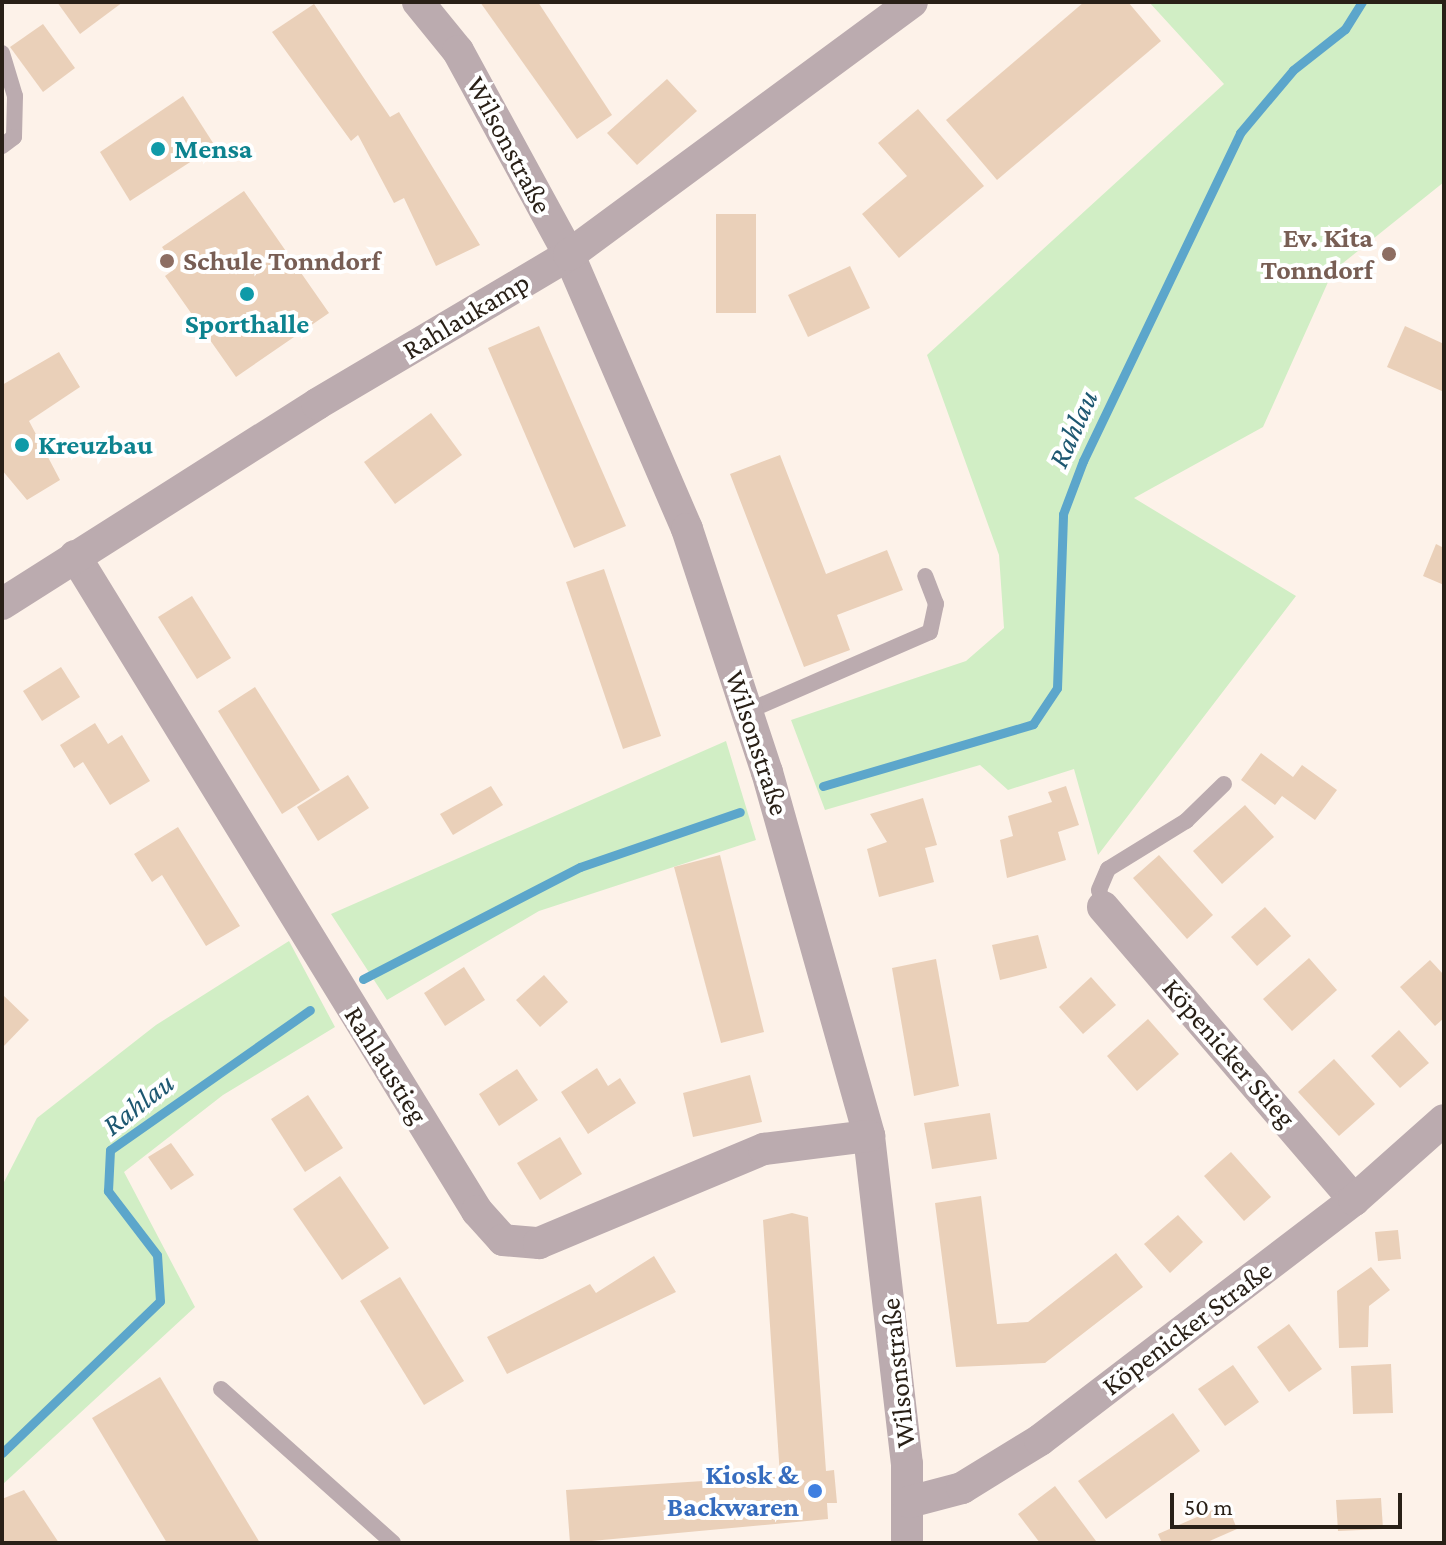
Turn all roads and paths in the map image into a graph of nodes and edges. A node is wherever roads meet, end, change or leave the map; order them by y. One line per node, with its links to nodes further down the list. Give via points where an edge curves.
1 (418, 2): 5 (street, Wilsonstraße, via 458,51)
2 (912, 2): 5 (street, Rahlaukamp)
3 (2, 53): 4 (lane, via 15,96 14,137)
4 (2, 146)
5 (569, 255): 6 (street, Rahlaukamp); 9 (street, Wilsonstraße, via 687,529)
6 (75, 556): 8 (street, Rahlaukamp); 13 (street, Rahlaustieg, via 477,1211 503,1240 539,1243 764,1149)
7 (925, 576): 9 (lane, via 936,604 930,632)
8 (2, 604)
9 (748, 711): 13 (street, Wilsonstraße)
10 (1224, 784): 11 (lane, via 1186,821 1108,869 1099,890)
11 (1103, 907): 14 (street, Köpenicker Stieg)
12 (1444, 1120): 14 (street, Köpenicker Straße)
13 (869, 1136): 16 (street, Wilsonstraße)
14 (1354, 1200): 16 (street, Köpenicker Straße, via 1040,1440 962,1488)
15 (221, 1389): 17 (lane)
16 (909, 1502): 18 (street, Wilsonstraße)
17 (393, 1543)
18 (907, 1543)

